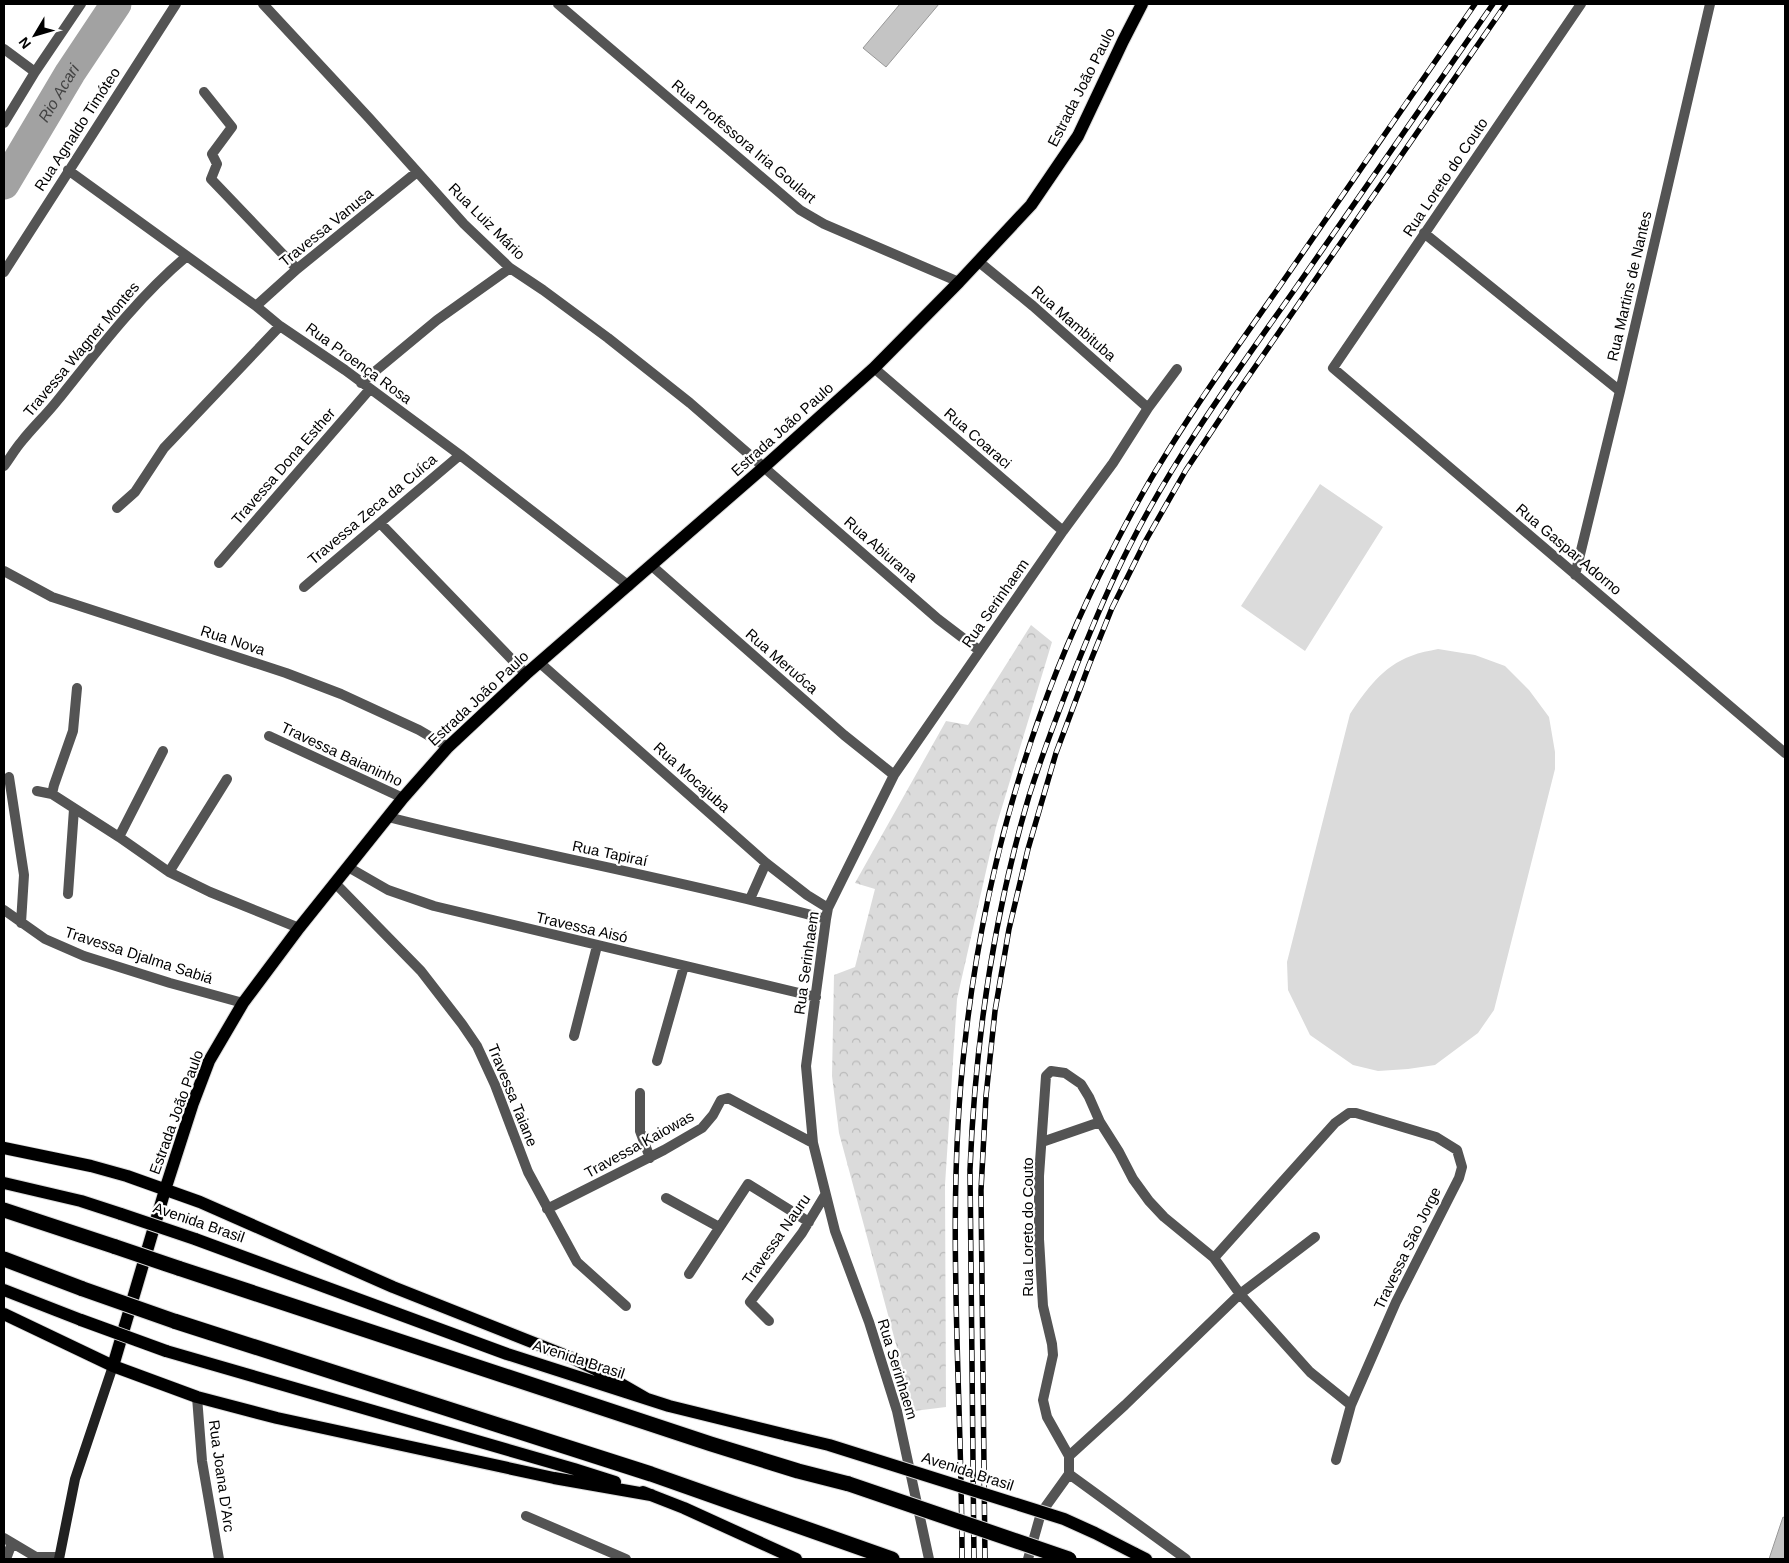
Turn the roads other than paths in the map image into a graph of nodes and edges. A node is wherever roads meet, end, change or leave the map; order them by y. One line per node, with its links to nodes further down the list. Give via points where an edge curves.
1 (81, 4): 9 (street)
2 (176, 4): 12 (street, Rua Agnaldo Timóteo)
3 (263, 4): 13 (street, Rua Luiz Mário)
4 (558, 4): 20 (street, Rua Professora Iria Goulart, via 800,210 824,224)
5 (1142, 4): 16 (main road, Estrada João Paulo, via 1068,152 1031,205)
6 (1581, 4): 14 (street, Rua Loreto do Couto)
7 (1710, 4): 27 (street, Rua Martins de Nantes)
8 (4, 48): 9 (street)
9 (36, 72): 11 (street)
10 (204, 92): 17 (street, via 232,127 212,154 217,164 211,179)
11 (4, 124)
12 (68, 170): 15 (street, Rua Proença Rosa); 19 (street, Rua Agnaldo Timóteo)
13 (417, 172): 17 (street, Travessa Vanusa); 18 (street, Rua Luiz Mário)
14 (1424, 233): 24 (street, Rua Loreto do Couto); 27 (street)
15 (187, 256): 21 (street, Rua Proença Rosa); 30 (street, Travessa Wagner Montes, via 133,308 22,440)
16 (979, 262): 20 (main road, Estrada João Paulo); 28 (street, Rua Mambituba)
17 (297, 268): 21 (street, Travessa Vanusa)
18 (510, 268): 26 (street, Travessa Dona Esther, via 437,320); 31 (street, Rua Luiz Mário, via 649,369)
19 (4, 272)
20 (959, 282): 23 (main road, Estrada João Paulo)
21 (256, 306): 22 (street, Rua Proença Rosa)
22 (280, 326): 26 (street, Rua Proença Rosa); 32 (street, via 164,448 135,492)
23 (874, 368): 31 (main road, Estrada João Paulo); 34 (street, Rua Coaraci)
24 (1334, 368): 38 (street, Rua Gaspar Adorno)
25 (1177, 369): 28 (street, Rua Serinhaem)
26 (366, 386): 29 (street, Rua Proença Rosa); 35 (street, Travessa Dona Esther)
27 (1620, 391): 38 (street, Rua Martins de Nantes)
28 (1148, 408): 34 (street, Rua Serinhaem)
29 (460, 455): 33 (street, Travessa Zeca da Cuíca); 39 (street, Rua Proença Rosa)
30 (4, 466)
31 (764, 468): 36 (main road, Estrada João Paulo); 41 (street, Rua Abiurana, via 938,619)
32 (117, 508)
33 (380, 522): 40 (street, Travessa Zeca da Cuíca); 43 (street)
34 (1063, 531): 41 (street, Rua Serinhaem)
35 (219, 564)
36 (652, 566): 39 (main road, Estrada João Paulo); 49 (street, Rua Meruóca)
37 (4, 571): 46 (street, Rua Nova, via 52,597 341,694)
38 (1575, 575): 48 (street, Rua Gaspar Adorno)
39 (629, 586): 42 (main road, Estrada João Paulo)
40 (304, 587)
41 (980, 651): 49 (street, Rua Serinhaem)
42 (540, 663): 43 (main road, Estrada João Paulo); 58 (street, Rua Mocajuba)
43 (526, 674): 46 (main road, Estrada João Paulo)
44 (77, 688): 53 (street, via 74,731)
45 (269, 736): 54 (street, Travessa Baianinho)
46 (448, 747): 54 (main road, Estrada João Paulo)
47 (163, 751): 57 (street)
48 (1785, 753)
49 (894, 775): 64 (street, Rua Serinhaem)
50 (9, 777): 67 (street, via 24,875)
51 (226, 779): 60 (street)
52 (37, 791): 53 (street)
53 (52, 794): 55 (street)
54 (403, 798): 56 (main road, Estrada João Paulo)
55 (74, 809): 57 (street); 62 (street)
56 (388, 818): 59 (main road, Estrada João Paulo); 63 (street, Rua Tapiraí)
57 (119, 837): 60 (street)
58 (766, 863): 63 (street); 64 (street, Rua Mocajuba)
59 (348, 866): 61 (main road, Estrada João Paulo); 69 (street, Travessa Aisó, via 388,890 413,900)
60 (168, 872): 68 (street)
61 (335, 883): 68 (main road, Estrada João Paulo); 85 (street, Travessa Taiane, via 421,971 477,1046 528,1172)
62 (68, 894)
63 (750, 898): 66 (street, Rua Tapiraí)
64 (828, 908): 66 (street, Rua Serinhaem)
65 (4, 910): 67 (street, Travessa Djalma Sabiá)
66 (826, 919): 71 (street, Rua Serinhaem)
67 (21, 923): 72 (street, Travessa Djalma Sabiá, via 45,939 84,956)
68 (299, 928): 72 (main road, Estrada João Paulo)
69 (598, 946): 70 (street, Travessa Aisó); 73 (street)
70 (684, 966): 71 (street, Travessa Aisó); 74 (street)
71 (816, 997): 78 (street, Rua Serinhaem, via 806,1066)
72 (243, 1003): 82 (main road, Estrada João Paulo, via 209,1061)
73 (574, 1036)
74 (657, 1061)
75 (640, 1093): 80 (street, via 640,1131)
76 (1100, 1122): 77 (street); 77 (street, Rua Loreto do Couto, via 1081,1084 1065,1073 1049,1072 1046,1076); 90 (street, via 1149,1201)
77 (1042, 1142): 102 (street, Rua Loreto do Couto, via 1039,1185 1041,1278 1053,1355 1043,1400 1047,1417)
78 (813, 1143): 80 (street, Travessa Kaiowas, via 728,1098 720,1100 702,1128); 83 (street, Rua Serinhaem)
79 (4, 1148): 82 (main road, via 91,1166)
80 (650, 1158): 85 (street, Travessa Kaiowas)
81 (4, 1183): 100 (main road, Avenida Brasil, bridge, via 81,1200 271,1265 452,1335)
82 (165, 1190): 98 (main road, Estrada João Paulo); 100 (main road, via 241,1219 448,1310 572,1358)
83 (825, 1195): 87 (street, Travessa Nauru); 114 (street, Rua Serinhaem, via 897,1411)
84 (666, 1198): 88 (street)
85 (547, 1209): 95 (street, Travessa Taiane, via 577,1262)
86 (4, 1210): 116 (highway, bridge, via 712,1444 849,1484)
87 (809, 1222): 88 (street, via 748,1184); 97 (street, Travessa Nauru, via 750,1302)
88 (719, 1228): 92 (street)
89 (1315, 1237): 94 (street)
90 (1214, 1258): 94 (street); 101 (street, Travessa Sāo Jorge, via 1335,1123 1349,1113 1436,1137 1457,1150 1462,1167 1459,1178 1396,1302)
91 (4, 1259): 113 (highway, bridge, via 174,1321 651,1474)
92 (690, 1274)
93 (4, 1290): 105 (main road, bridge, via 166,1350 574,1469)
94 (1240, 1294): 101 (street, via 1310,1372); 102 (street)
95 (626, 1306)
96 (4, 1314): 98 (main road)
97 (769, 1321)
98 (113, 1366): 99 (main road); 108 (main road, Estrada João Paulo, via 75,1479)
99 (197, 1397): 105 (main road, via 277,1418 554,1478); 110 (street, Rua Joana D'Arc, via 202,1461)
100 (647, 1399): 117 (main road, Avenida Brasil, bridge, via 829,1445 1064,1520)
101 (1351, 1405): 103 (street, Travessa Sāo Jorge)
102 (1069, 1456): 104 (street, Rua Loreto do Couto)
103 (1336, 1460)
104 (1069, 1474): 115 (street, via 1041,1513); 118 (street)
105 (651, 1495): 112 (main road)
106 (526, 1516): 111 (street)
107 (8, 1540): 108 (street, via 36,1557); 109 (street)
108 (59, 1558)
109 (6, 1559)
110 (219, 1559)
111 (626, 1559)
112 (796, 1559)
113 (892, 1559)
114 (930, 1559)
115 (1028, 1559)
116 (1069, 1559)
117 (1146, 1559)
118 (1186, 1559)

